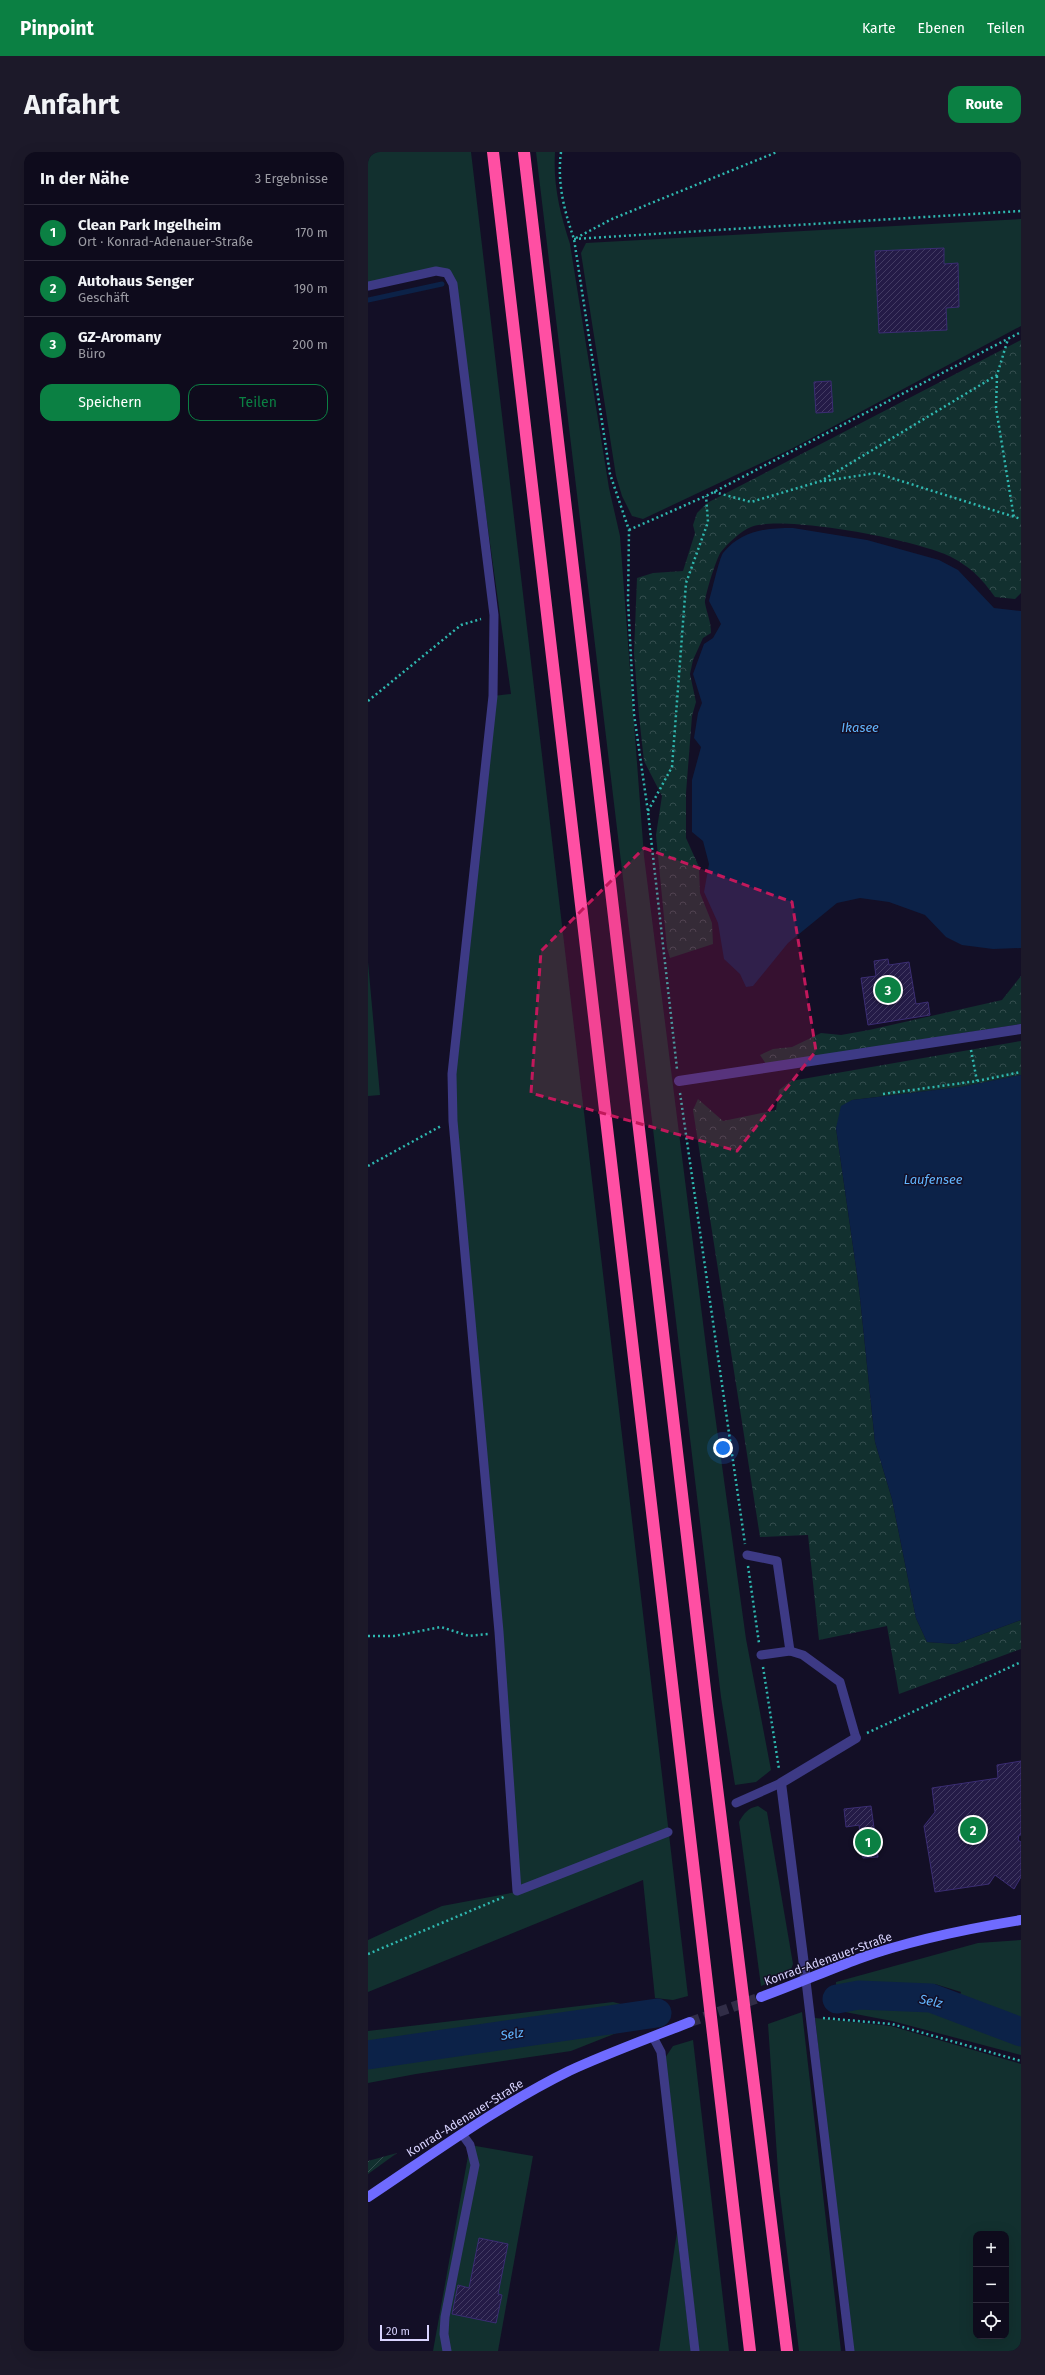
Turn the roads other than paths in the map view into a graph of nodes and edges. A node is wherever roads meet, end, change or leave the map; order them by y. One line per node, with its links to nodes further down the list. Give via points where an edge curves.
1 (493, 152): 22 (highway)
2 (524, 152): 23 (highway, via 708,1715)
3 (368, 286): 12 (lane, via 436,272 447,273 453,284 494,615 493,696 452,1074 453,1121 498,1632 517,1892)
4 (1021, 1029): 5 (street)
5 (679, 1081)
6 (747, 1555): 7 (lane, via 777,1561)
7 (790, 1651): 8 (lane); 9 (lane, via 803,1655 840,1682)
8 (761, 1655)
9 (856, 1738): 10 (street)
10 (781, 1783): 11 (lane); 14 (street)
11 (736, 1803)
12 (668, 1832)
13 (1021, 1920): 14 (main road, Konrad-Adenauer-Straße, via 979,1926 923,1940 859,1959)
14 (806, 1981): 15 (main road, Konrad-Adenauer-Straße); 24 (lane)
15 (762, 1997)
16 (690, 2022): 17 (main road, Konrad-Adenauer-Straße)
17 (654, 2037): 18 (main road, Konrad-Adenauer-Straße, via 570,2071 494,2112); 21 (lane, via 660,2052)
18 (462, 2134): 19 (main road, Konrad-Adenauer-Straße); 20 (lane, via 470,2145 475,2165 445,2317)
19 (368, 2197)
20 (447, 2351)
21 (695, 2351)
22 (750, 2351)
23 (787, 2351)
24 (850, 2351)

